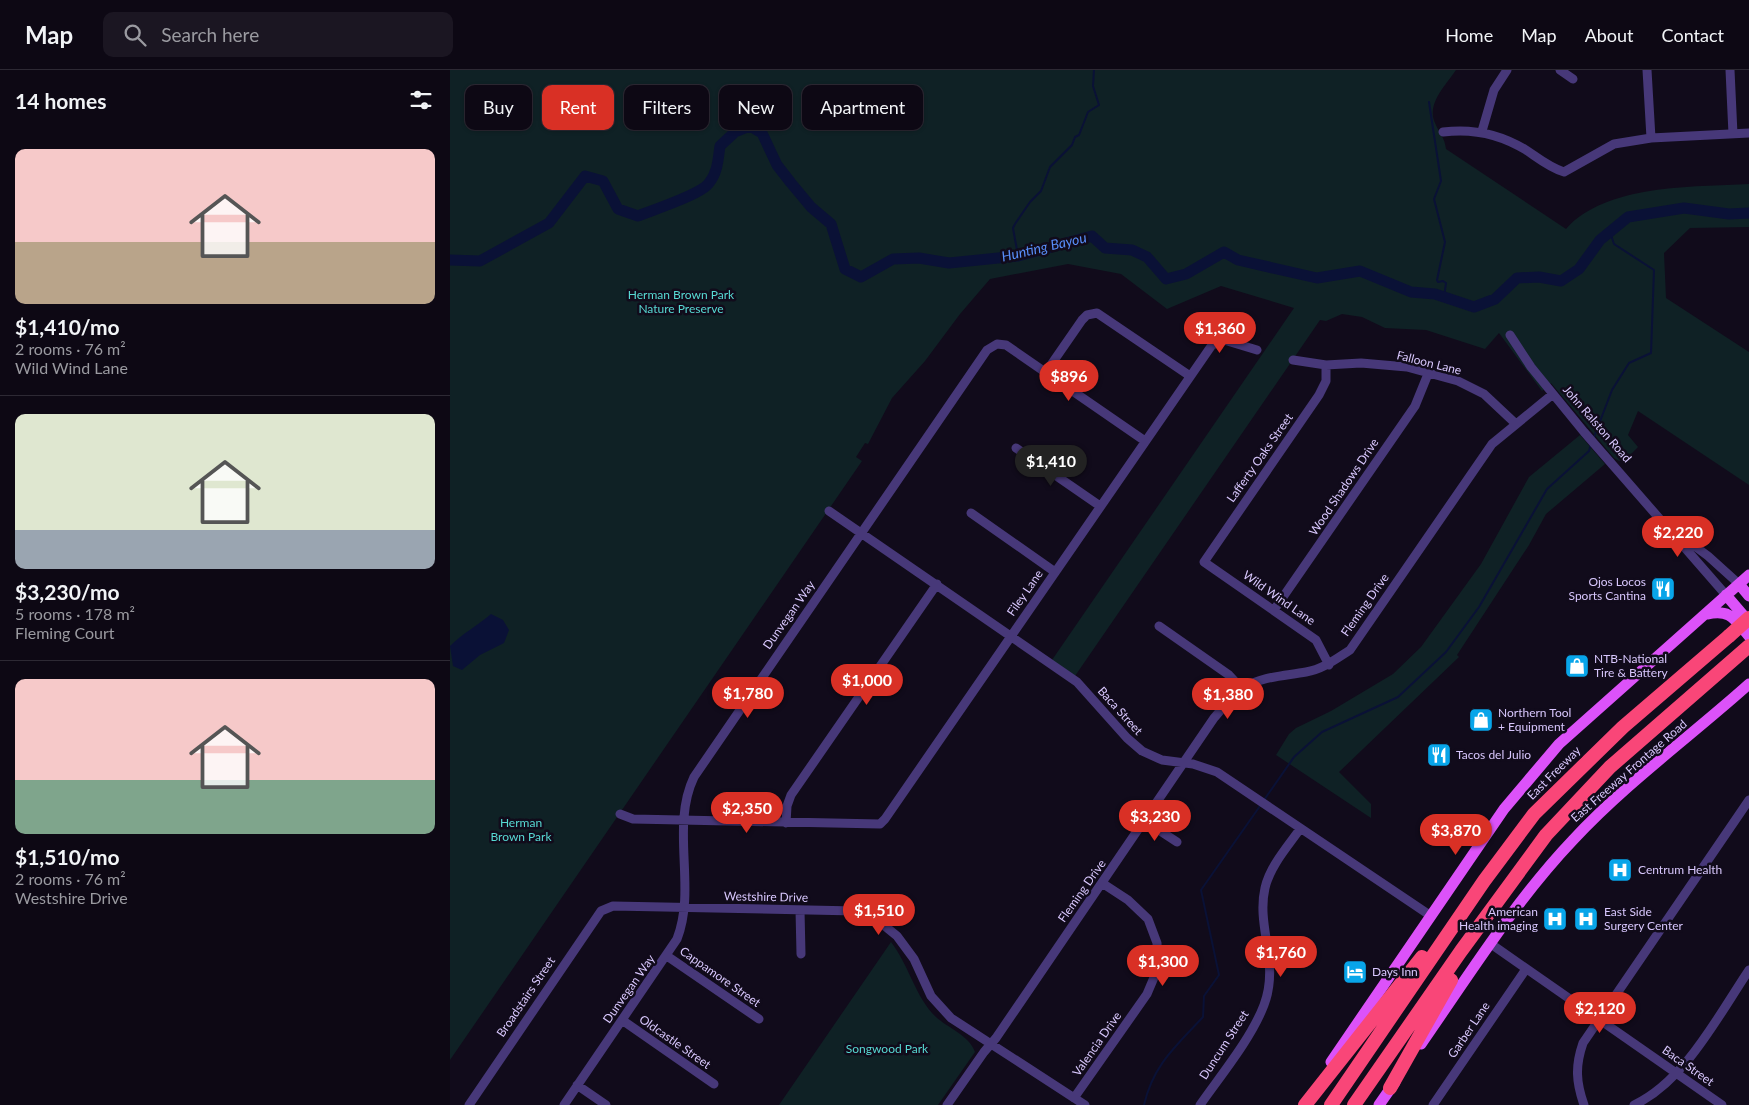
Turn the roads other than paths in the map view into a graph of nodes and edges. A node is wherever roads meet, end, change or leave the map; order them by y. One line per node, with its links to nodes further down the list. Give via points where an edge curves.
1 (1507, 70): 6 (street, via 1494,90)
2 (1560, 70): 5 (street)
3 (1647, 70): 10 (street)
4 (1730, 70): 9 (street)
5 (1573, 79)
6 (1482, 131): 7 (street); 10 (street, via 1517,144 1555,170 1564,172 1614,144)
7 (1444, 132)
8 (1749, 133): 9 (street)
9 (1733, 134): 10 (street)
10 (1651, 138)
11 (1510, 335): 18 (street, John Ralston Road)
12 (1257, 350): 17 (street, Filey Lane, via 1224,340 1216,342)
13 (1293, 360): 14 (street, Falloon Lane)
14 (1326, 365): 16 (street, Falloon Lane, via 1361,363 1407,367); 27 (street, Lafferty Oaks Street, via 1326,381 1319,395)
15 (1046, 372): 17 (street, via 1082,320 1098,313); 20 (street); 26 (street, Dunvegan Way, via 1006,345 997,344 987,350)
16 (1428, 374): 19 (street, Falloon Lane, via 1458,381 1484,394); 34 (street, Wood Shadows Drive, via 1415,406)
17 (1190, 376): 20 (street, Filey Lane)
18 (1553, 394): 19 (street, Fleming Drive); 25 (street, John Ralston Road)
19 (1516, 424): 41 (street, Fleming Drive, via 1492,444 1350,650)
20 (1145, 441): 22 (street, Filey Lane)
21 (1016, 448): 22 (street)
22 (1100, 506): 28 (street, Filey Lane)
23 (829, 512): 26 (street, Baca Street)
24 (971, 513): 28 (street)
25 (1669, 527): 31 (street, John Ralston Road); 32 (street, John Ralston Road)
26 (862, 532): 30 (street, Baca Street); 47 (street, Dunvegan Way, via 694,776 686,796)
27 (1204, 562): 34 (street, Wild Wind Lane)
28 (1056, 572): 38 (street, Filey Lane)
29 (1749, 575): 31 (main road)
30 (937, 584): 38 (street, Baca Street); 49 (street, via 791,795)
31 (1739, 584): 32 (main road); 33 (main road, John Ralston Road)
32 (1726, 595): 35 (main road); 36 (main road)
33 (1749, 596)
34 (1274, 610): 41 (street, Wild Wind Lane, via 1316,640)
35 (1705, 614): 39 (main road, via 1727,613); 58 (main road, via 1559,744 1504,809)
36 (1749, 620): 52 (highway, East Freeway, bridge, via 1623,727 1564,783 1534,814)
37 (1159, 626): 43 (street, via 1229,675)
38 (1011, 636): 44 (street, Baca Street, via 1077,682 1142,751 1162,760); 49 (street, Filey Lane, via 880,824)
39 (1749, 636)
40 (1746, 649): 54 (highway, via 1593,784 1546,836)
41 (1329, 664): 43 (street, Fleming Drive, via 1307,672 1267,677)
42 (1749, 684): 59 (main road, East Freeway Frontage Road, via 1573,840 1546,870)
43 (1242, 688): 44 (street, Fleming Drive, via 1214,718)
44 (1184, 764): 48 (street, Fleming Drive); 50 (street, Baca Street, via 1217,772)
45 (1749, 800): 65 (street)
46 (620, 814): 47 (street, via 632,820)
47 (685, 821): 49 (street); 56 (street, Dunvegan Way)
48 (1145, 821): 51 (street); 53 (street, Fleming Drive)
49 (786, 823)
50 (1300, 829): 58 (street, Baca Street); 78 (street, Duncum Street, via 1265,887 1263,911 1271,965 1265,1004 1252,1029)
51 (1178, 842)
52 (1484, 881): 79 (highway); 80 (highway, East Freeway)
53 (1102, 883): 67 (street, Fleming Drive); 72 (street, Valencia Drive, via 1128,900 1148,919 1157,943 1158,968 1147,994)
54 (1498, 900): 71 (highway); 81 (highway)
55 (608, 906): 56 (street, Westshire Drive); 73 (street, Broadstairs Street, via 602,910)
56 (683, 908): 57 (street, Westshire Drive); 61 (street, Dunvegan Way, via 681,929)
57 (800, 910): 60 (street); 67 (street, Westshire Drive, via 856,911 875,918 906,948 939,1008)
58 (1431, 916): 79 (main road)
59 (1491, 944): 62 (street, Baca Street); 71 (main road, East Freeway Frontage Road)
60 (801, 954)
61 (667, 956): 64 (street, Cappamore Street); 66 (street, Dunvegan Way)
62 (1526, 969): 65 (street, Baca Street); 83 (street, Garber Lane)
63 (1749, 970): 68 (street)
64 (759, 1019)
65 (1599, 1019): 68 (street, Baca Street); 84 (street, via 1583,1043 1577,1061 1576,1080)
66 (622, 1020): 69 (street, Oldcastle Street); 70 (street, Dunvegan Way)
67 (990, 1044): 72 (street, Westshire Drive); 76 (street, Fleming Drive)
68 (1677, 1074): 85 (street, via 1657,1092); 86 (street, Baca Street)
69 (714, 1084)
70 (577, 1085): 74 (street, Dunvegan Way); 75 (street)
71 (1390, 1088): 82 (main road, East Freeway Frontage Road)
72 (1074, 1098): 77 (street, Westshire Drive)
73 (468, 1105)
74 (564, 1105)
75 (606, 1105)
76 (947, 1105)
77 (1084, 1105)
78 (1200, 1105)
79 (1304, 1105)
80 (1330, 1105)
81 (1354, 1105)
82 (1379, 1105)
83 (1433, 1105)
84 (1584, 1105)
85 (1634, 1105)
86 (1722, 1105)

